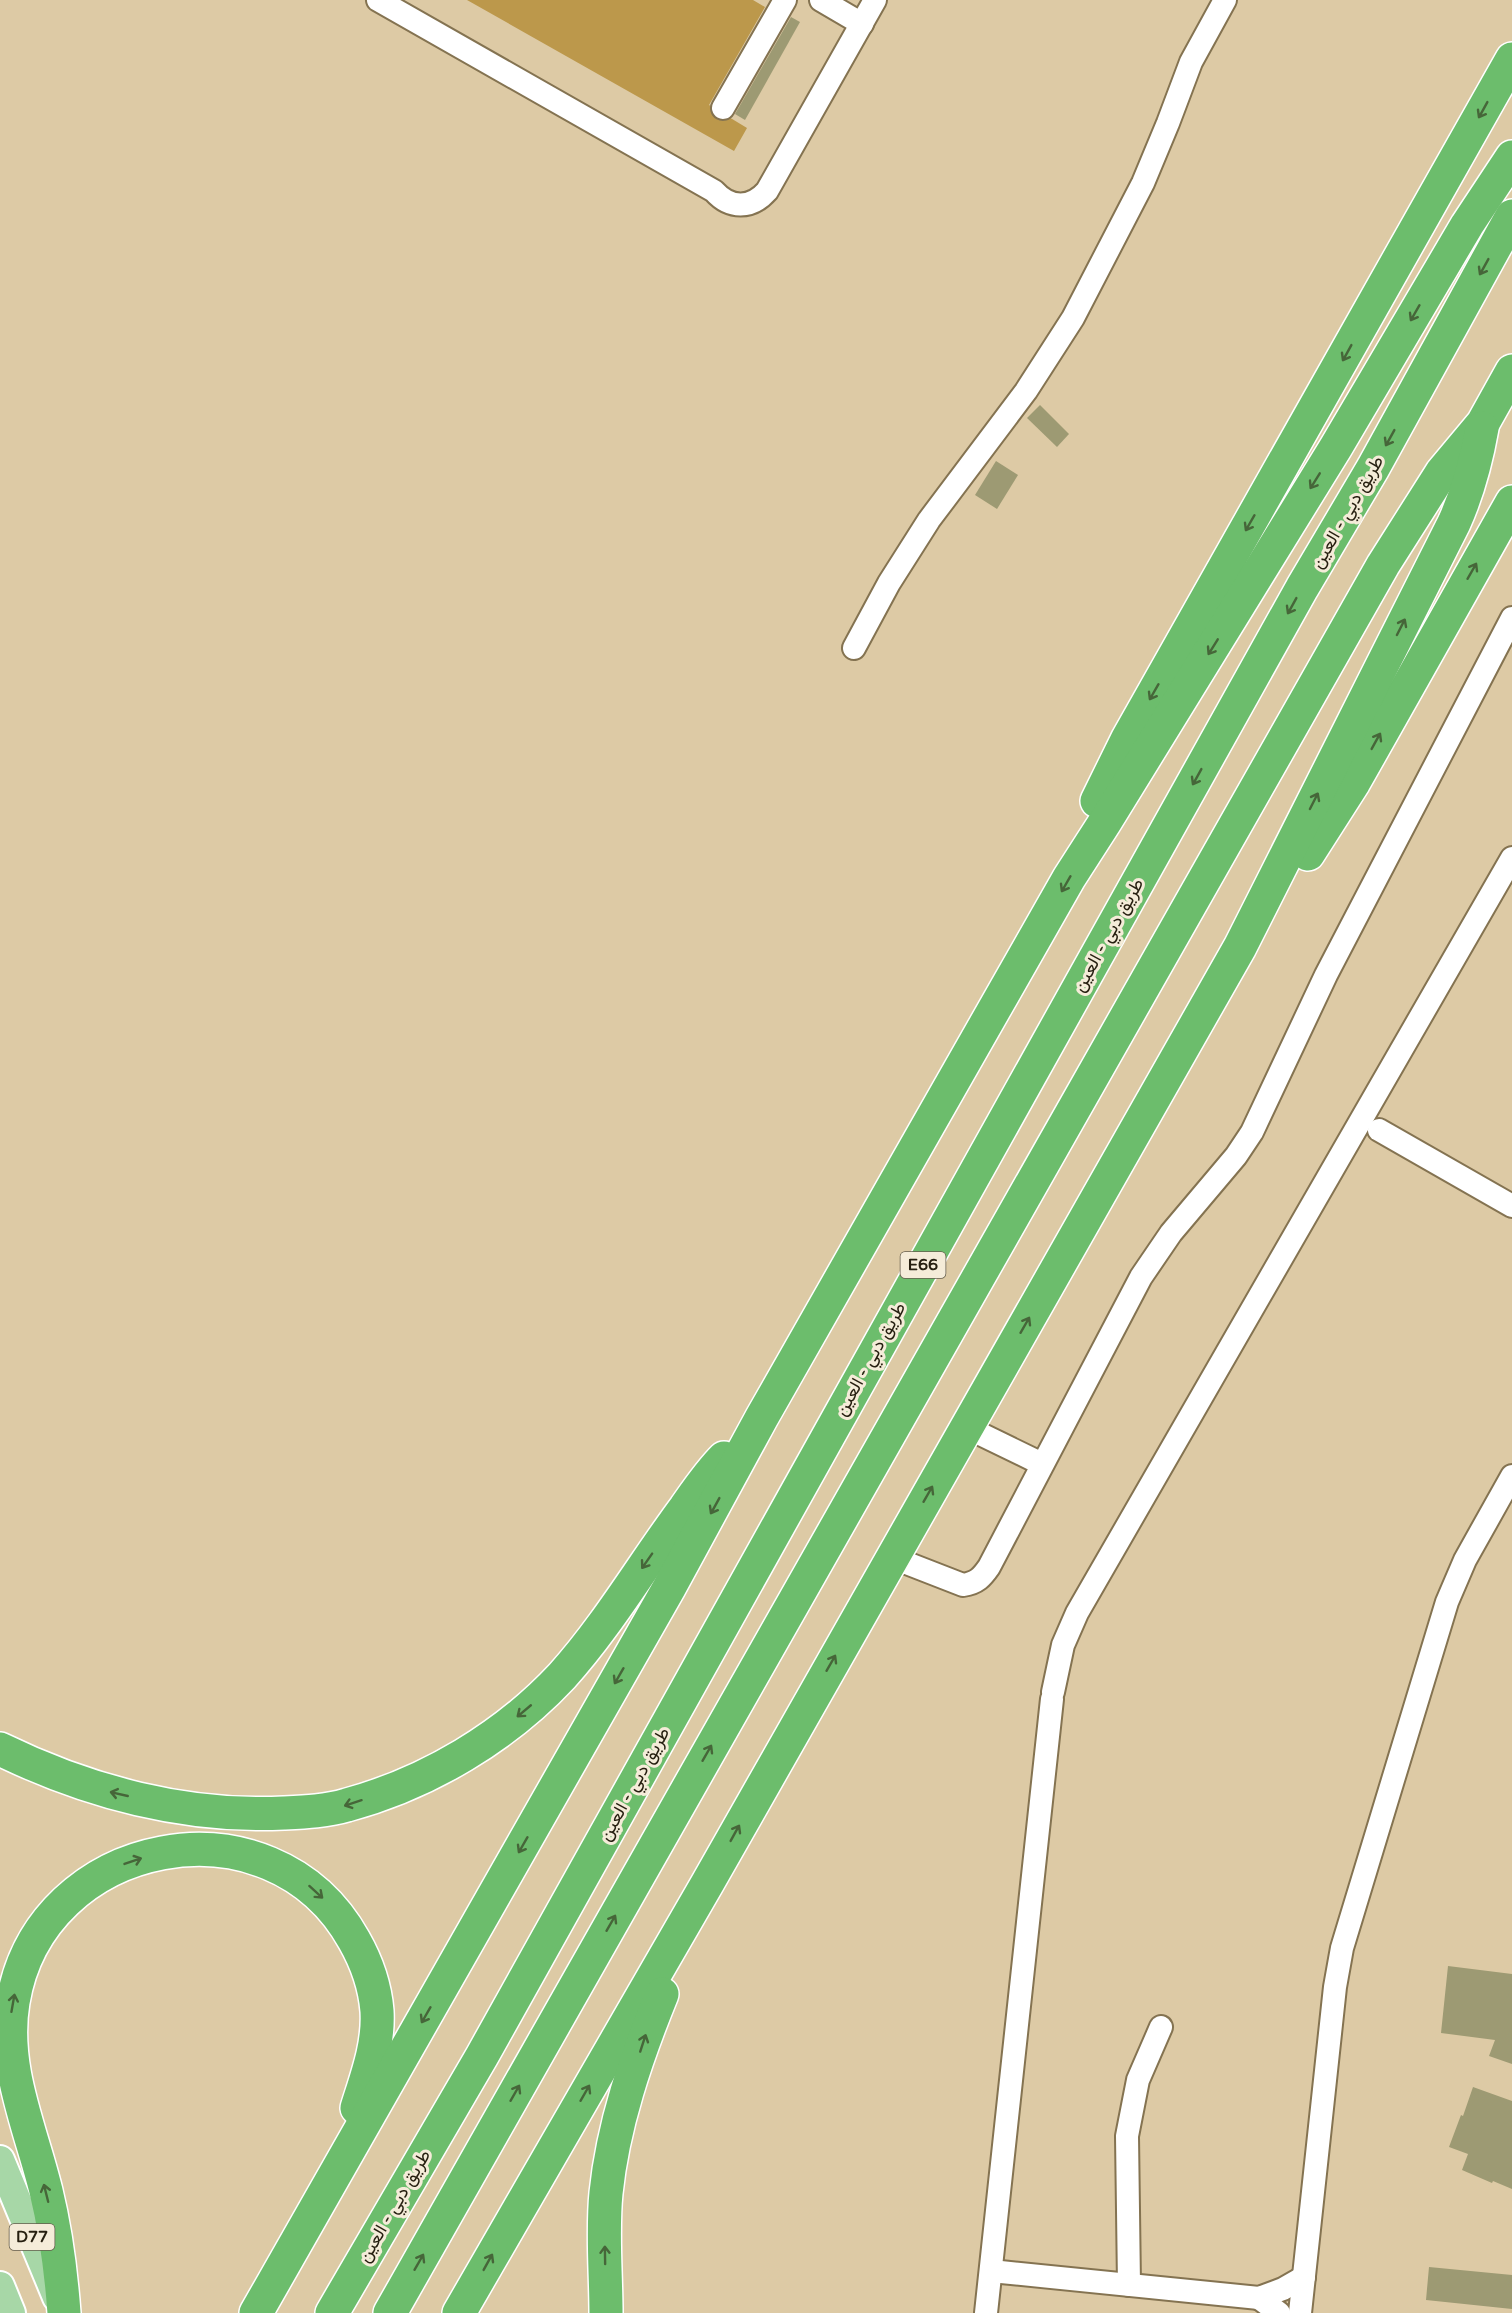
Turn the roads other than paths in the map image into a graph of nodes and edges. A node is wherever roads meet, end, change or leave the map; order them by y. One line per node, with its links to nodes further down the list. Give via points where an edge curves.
1 (378, 0): 6 (street, via 714,191 721,199 741,206 760,199 767,191)
2 (785, 0): 8 (street)
3 (821, 0): 6 (street)
4 (876, 0): 6 (street)
5 (1225, 0): 15 (street, via 1191,62 1143,183 1073,318 1026,391 929,520 889,582)
6 (862, 24)
7 (1512, 59): 16 (highway, one-way to 16, via 1128,738 1099,794)
8 (723, 108)
9 (1512, 157): 16 (highway, one-way to 16)
10 (1512, 216): 39 (highway, طريق دبي - العين / E66, one-way to 39, via 488,2046)
11 (1512, 371): 12 (highway)
12 (1483, 423): 18 (highway, one-way to 12, via 1454,523 1475,468); 40 (highway, one-way to 12, via 1383,565 1442,472)
13 (1512, 502): 18 (highway, one-way to 13, via 1284,890 1354,782)
14 (1512, 618): 23 (street, via 1326,975 1252,1132 1141,1277)
15 (854, 648)
16 (1087, 849): 21 (highway, one-way to 21)
17 (1512, 858): 31 (street, via 1077,1613 1060,1654)
18 (1240, 947): 22 (highway, one-way to 18)
19 (1379, 1130): 20 (street)
20 (1512, 1206)
21 (762, 1417): 26 (highway, one-way to 26, via 714,1469 561,1676 495,1735 420,1777 346,1806 304,1812 218,1812 107,1791); 30 (highway, one-way to 30)
22 (966, 1427): 23 (street); 25 (highway, one-way to 22)
23 (1042, 1464): 25 (street, via 989,1567 973,1584 952,1582)
24 (1512, 1476): 32 (street, via 1465,1560 1447,1602 1342,1948)
25 (891, 1557): 27 (highway, one-way to 25)
26 (0, 1749)
27 (707, 1884): 41 (highway, one-way to 27); 42 (highway, one-way to 27, via 606,2195 620,2119 646,2033)
28 (1161, 2027): 33 (street, via 1138,2080 1128,2136)
29 (0, 2160): 37 (main road, D77)
30 (335, 2175): 37 (highway, one-way to 30, via 56,2236 13,2069 10,2026 26,1958 48,1922 76,1892 116,1868 168,1851 212,1850 243,1855 277,1865 296,1876 336,1912 367,1968 376,2020 371,2065); 38 (highway)
31 (991, 2271): 33 (street); 43 (street)
32 (1304, 2277): 35 (street); 45 (street)
33 (1129, 2285): 35 (street)
34 (0, 2286): 36 (main road)
35 (1259, 2298): 44 (street)
36 (11, 2313)
37 (64, 2313)
38 (256, 2313)
39 (332, 2313)
40 (390, 2313)
41 (459, 2313)
42 (606, 2313)
43 (986, 2313)
44 (1279, 2313)
45 (1300, 2313)

